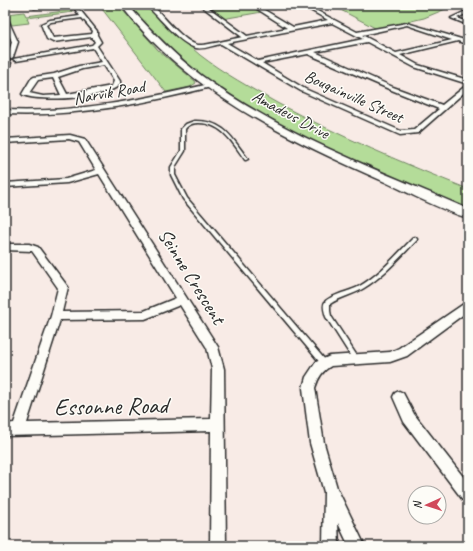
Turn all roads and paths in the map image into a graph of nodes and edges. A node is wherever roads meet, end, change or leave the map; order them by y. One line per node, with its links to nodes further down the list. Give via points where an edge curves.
1 (33, 5): 2 (street, via 40,8)
2 (64, 5)
3 (74, 5): 10 (street)
4 (124, 5): 31 (street, Amadeus Drive, via 163,47)
5 (156, 5): 20 (street, via 152,8 192,45)
6 (202, 5): 17 (street)
7 (254, 5): 14 (street)
8 (303, 5): 12 (street)
9 (468, 11): 13 (street, via 453,18)
10 (82, 17): 16 (street, via 88,20 95,31); 16 (street, via 50,21 43,25 53,40)
11 (5, 18): 25 (street, via 15,42)
12 (333, 21): 14 (street); 15 (street)
13 (468, 24)
14 (292, 29): 17 (street)
15 (357, 34): 18 (street); 19 (street, via 405,24)
16 (94, 35): 22 (street, via 98,42)
17 (246, 38): 20 (street)
18 (367, 40): 23 (street); 24 (street)
19 (458, 40): 21 (street); 24 (street)
20 (223, 43): 27 (street, Bougainville Street)
21 (468, 43)
22 (94, 46): 25 (street); 26 (street)
23 (309, 52): 27 (street); 34 (street)
24 (395, 55): 30 (street, via 418,67)
25 (9, 60): 28 (street)
26 (104, 63): 29 (street); 33 (street, via 117,81 116,86)
27 (256, 63): 34 (street, Bougainville Street, via 303,90 400,133 416,132)
28 (5, 71)
29 (55, 76): 33 (street); 33 (street, via 34,79 25,94 36,97)
30 (468, 82)
31 (209, 86): 35 (street, Narvik Road, via 82,112 42,114); 40 (street, Amadeus Drive, via 294,135)
32 (468, 86): 34 (street, Bougainville Street)
33 (65, 96)
34 (443, 108)
35 (5, 111)
36 (5, 141): 38 (street, Seinne Crescent, via 76,138 84,143)
37 (246, 159): 47 (lane, via 219,126 194,122 183,129 183,151 173,167 173,175 185,199)
38 (101, 171): 39 (street, via 67,181); 43 (street, Seinne Crescent)
39 (6, 187)
40 (468, 214)
41 (415, 239): 46 (lane, via 364,286 327,303 329,317)
42 (5, 247): 45 (street, via 33,248 60,281 63,289)
43 (182, 300): 45 (street, via 145,315); 49 (street, Seinne Crescent, via 216,357)
44 (468, 305): 46 (street, via 403,352 390,357)
45 (56, 316): 51 (street)
46 (356, 359): 47 (street)
47 (324, 363): 52 (street, via 316,370 309,388 317,443)
48 (399, 397): 53 (street, via 409,418)
49 (217, 425): 51 (street, Essonne Road); 54 (street, Seinne Crescent)
50 (5, 430): 51 (street, Essonne Road)
51 (18, 430)
52 (330, 490): 57 (street); 58 (street)
53 (468, 495)
54 (216, 526): 55 (street, Seinne Crescent); 56 (street, Seinne Crescent)
55 (213, 546)
56 (218, 546)
57 (331, 546)
58 (356, 546)

